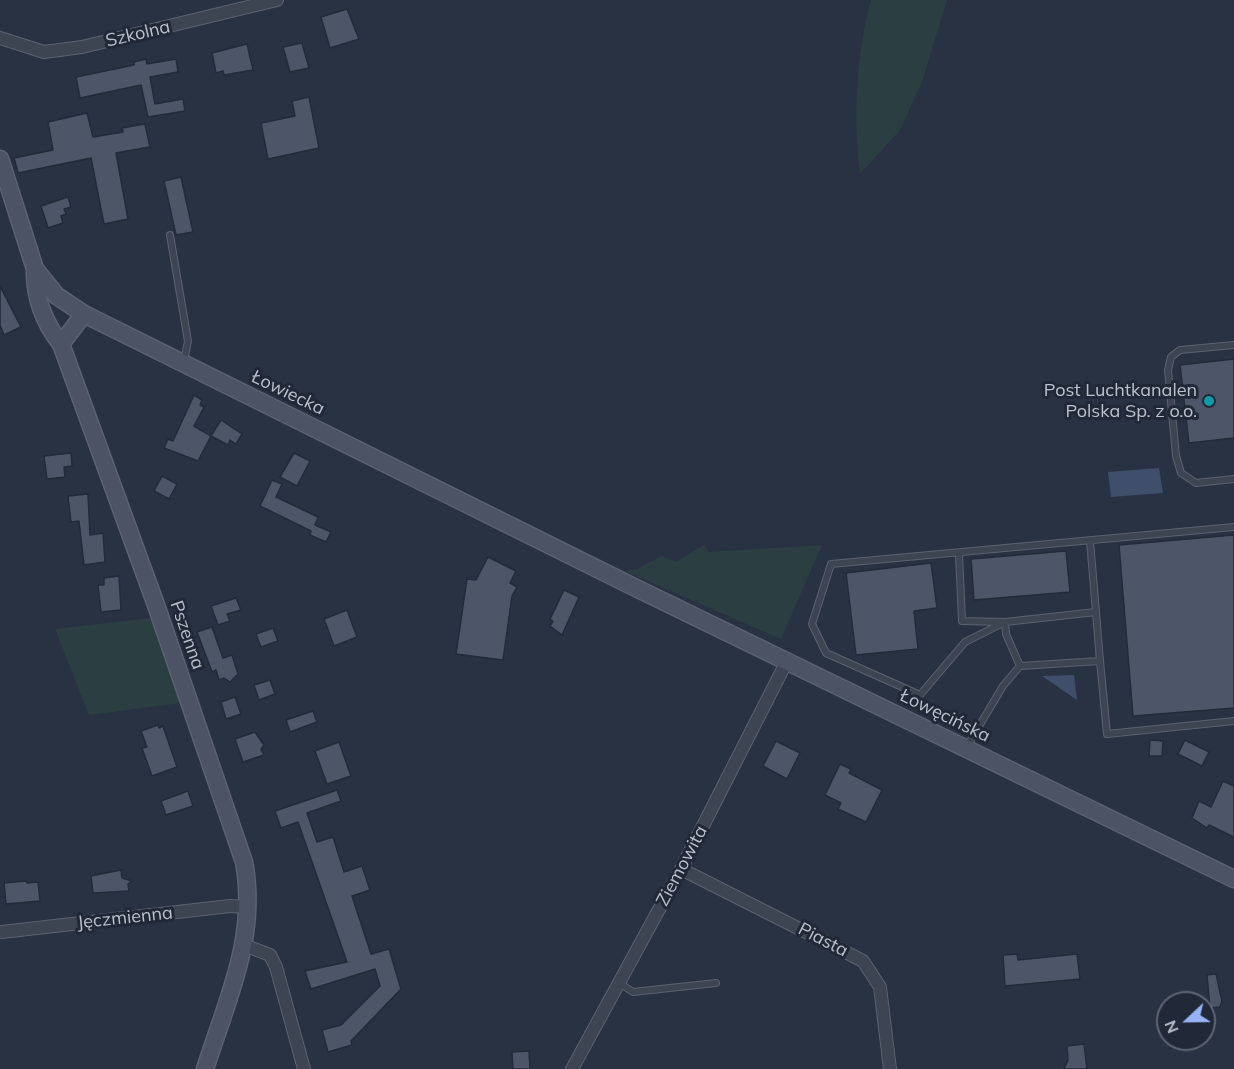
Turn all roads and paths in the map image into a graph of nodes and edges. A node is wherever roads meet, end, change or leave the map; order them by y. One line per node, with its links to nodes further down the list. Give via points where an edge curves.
1 (277, 0): 2 (street, Szkolna, via 144,34 53,51 44,52)
2 (0, 38)
3 (0, 162): 5 (street, Łowiecka)
4 (170, 235): 10 (lane, via 188,341)
5 (35, 269): 6 (street, Łowiecka, via 48,288); 8 (street, Pszenna, via 35,287)
6 (68, 304): 7 (street, Łowiecka); 8 (street, via 54,322)
7 (84, 314): 8 (street); 10 (street, Łowiecka)
8 (56, 338): 25 (street, Pszenna, via 235,831 244,862)
9 (1234, 345): 11 (lane, via 1180,350 1171,357 1168,370 1181,473 1196,483)
10 (184, 363): 15 (street, Łowiecka)
11 (1234, 480)
12 (1234, 527): 13 (lane)
13 (1090, 541): 14 (lane); 16 (lane)
14 (959, 554): 17 (lane, via 962,621); 17 (lane, via 831,564 812,624 826,653 920,695 965,642)
15 (638, 589): 18 (street, Łowęcińska)
16 (1096, 612): 17 (lane); 19 (lane)
17 (1005, 622): 20 (lane)
18 (787, 661): 22 (street, Łowęcińska); 23 (street, Ziemowita)
19 (1100, 661): 20 (lane); 21 (lane, via 1107,734)
20 (1020, 666): 22 (lane, via 1003,686)
21 (1234, 721)
22 (966, 748): 24 (street, Łowęcińska)
23 (681, 869): 28 (street, Ziemowita); 33 (street, Piasta, via 863,961 880,987)
24 (1234, 879)
25 (249, 907): 26 (street, Jęczmienna); 27 (street, Pszenna)
26 (2, 932)
27 (244, 945): 30 (street, via 270,955 276,967); 31 (street, Pszenna)
28 (619, 983): 29 (lane, via 633,992); 32 (street, Ziemowita)
29 (716, 983)
30 (304, 1067)
31 (205, 1069)
32 (572, 1069)
33 (890, 1069)

